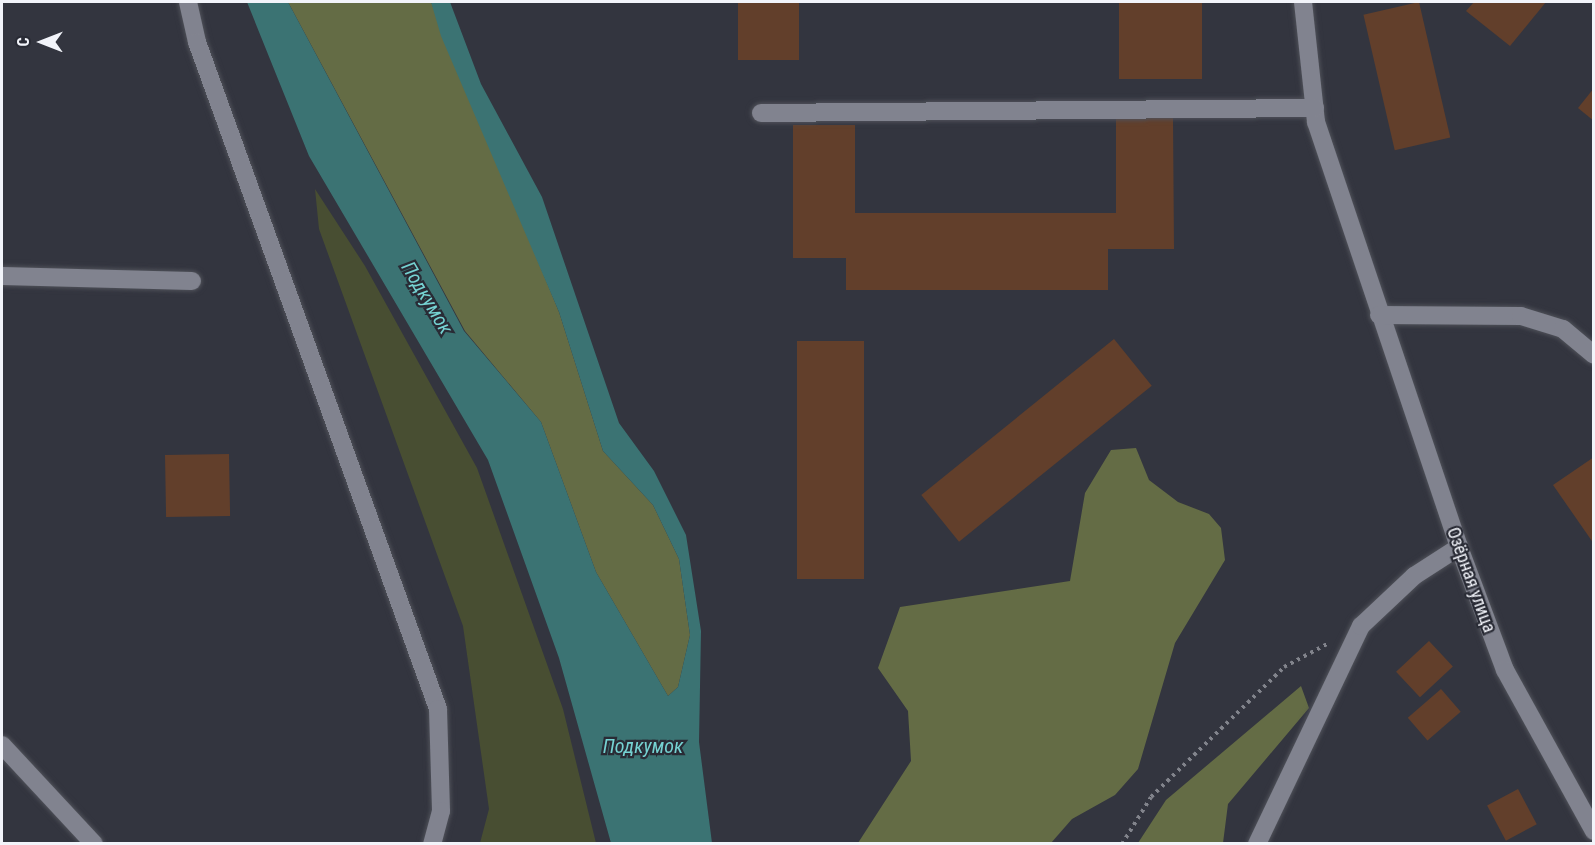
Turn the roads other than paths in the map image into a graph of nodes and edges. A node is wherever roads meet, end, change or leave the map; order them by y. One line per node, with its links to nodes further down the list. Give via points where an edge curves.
1 (188, 2): 13 (street, via 201,53 438,709 441,811)
2 (1303, 2): 3 (street, Озёрная улица)
3 (1315, 108): 4 (street); 7 (street, Озёрная улица)
4 (761, 114)
5 (2, 276): 6 (street)
6 (192, 281)
7 (1379, 315): 8 (street, via 1521,316 1563,329); 9 (street, Озёрная улица)
8 (1593, 355)
9 (1459, 547): 11 (street, Озёрная улица, via 1505,670); 14 (street, via 1414,576 1361,626)
10 (2, 745): 12 (street)
11 (1593, 831)
12 (94, 843)
13 (432, 843)
14 (1257, 843)

